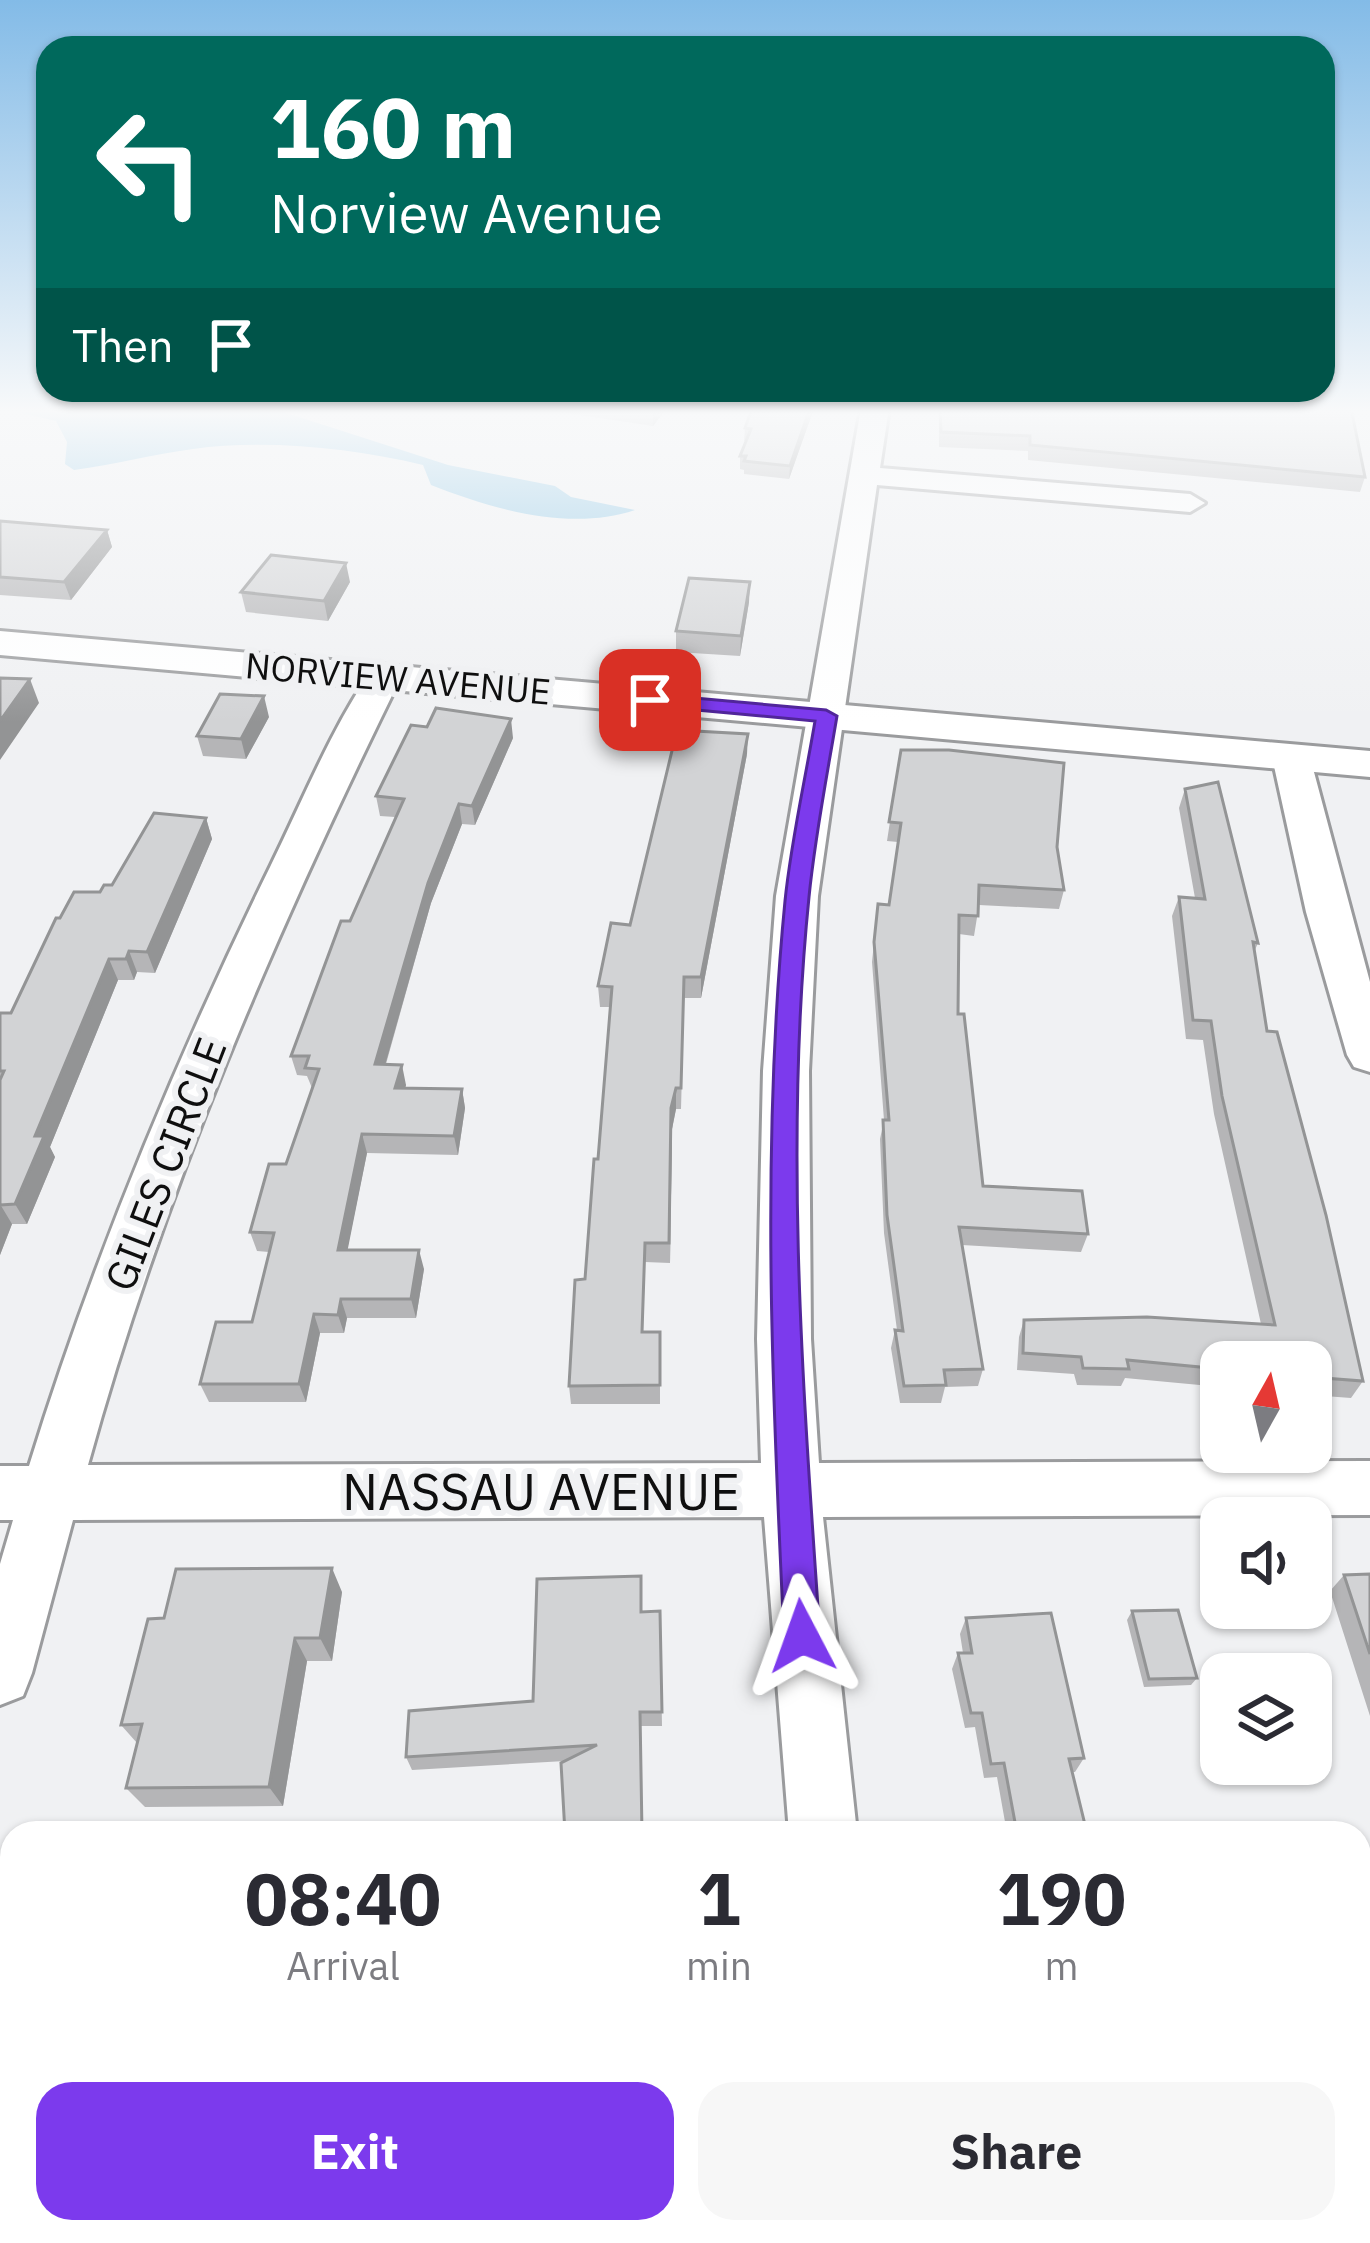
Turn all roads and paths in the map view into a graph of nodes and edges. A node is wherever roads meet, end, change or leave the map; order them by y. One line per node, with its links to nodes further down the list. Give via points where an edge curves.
1 (858, 513): 4 (street)
2 (0, 644): 3 (street, NORVIEW AVENUE)
3 (385, 677): 4 (street, NORVIEW AVENUE); 10 (street, GILES CIRCLE, via 217,1025)
4 (826, 716): 5 (street, NORVIEW AVENUE); 9 (street, via 797,896 786,1071)
5 (1291, 757): 6 (street, NORVIEW AVENUE); 7 (street)
6 (1370, 764)
7 (1370, 1055)
8 (1370, 1488): 9 (street, NASSAU AVENUE)
9 (791, 1490): 10 (street, NASSAU AVENUE); 12 (street)
10 (25, 1493): 11 (street, GILES CIRCLE)
11 (0, 1672)
12 (822, 1821)

